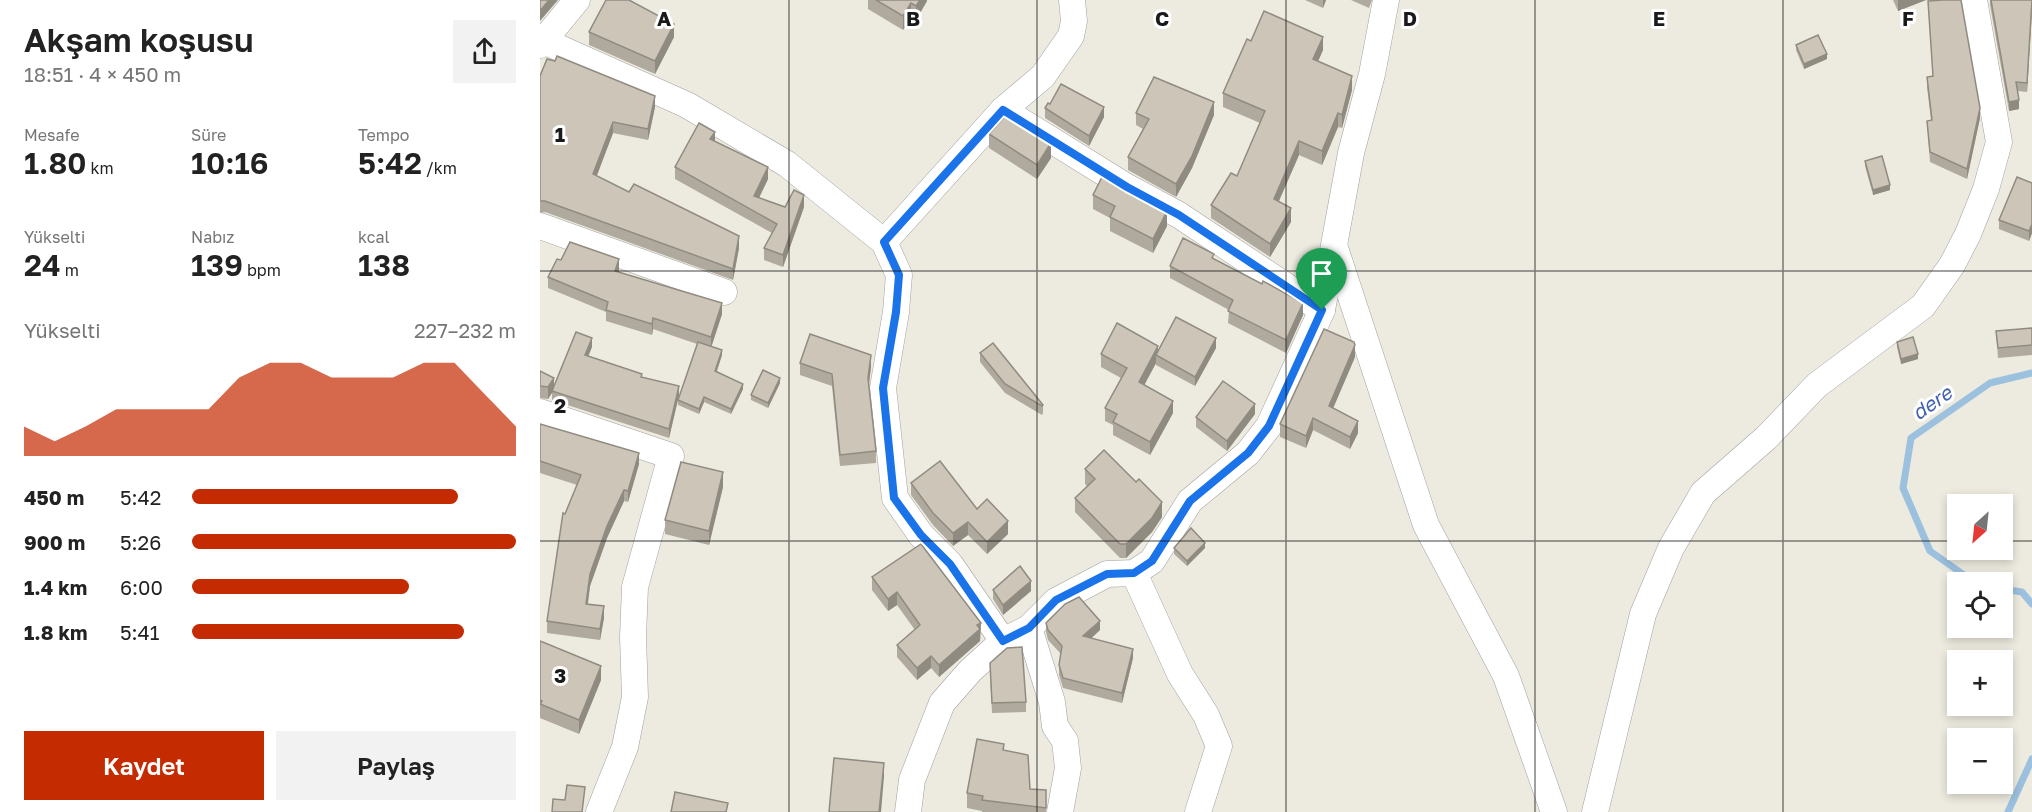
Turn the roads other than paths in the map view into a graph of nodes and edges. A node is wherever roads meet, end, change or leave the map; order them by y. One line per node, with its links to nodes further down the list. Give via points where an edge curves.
1 (577, 0): 5 (street)
2 (1072, 0): 6 (street, via 1071,36 1043,76)
3 (1386, 0): 9 (street)
4 (1974, 0): 21 (street, via 1999,142 1968,234 1923,306 1817,385 1766,438 1703,493 1671,548 1643,614)
5 (542, 43): 8 (street, via 687,105 787,164)
6 (1003, 110): 8 (street); 11 (street, via 1179,215)
7 (540, 226): 10 (street)
8 (884, 242): 15 (street, via 899,275 883,388 894,498 921,535 950,564)
9 (1335, 248): 11 (street); 20 (street, via 1426,525 1506,676)
10 (724, 292)
11 (1322, 310): 13 (street, via 1269,426 1248,453 1190,501 1152,561)
12 (540, 412): 16 (street, via 671,456 635,587 635,697 625,747)
13 (1134, 573): 14 (street, via 1107,574 1056,600); 19 (street, via 1180,674 1206,715 1219,746)
14 (1029, 628): 15 (street); 18 (street, via 1052,702 1055,726 1065,741 1068,768)
15 (1003, 641): 17 (street, via 942,703 912,780)
16 (599, 812)
17 (908, 812)
18 (1060, 812)
19 (1198, 812)
20 (1554, 812)
21 (1595, 812)

